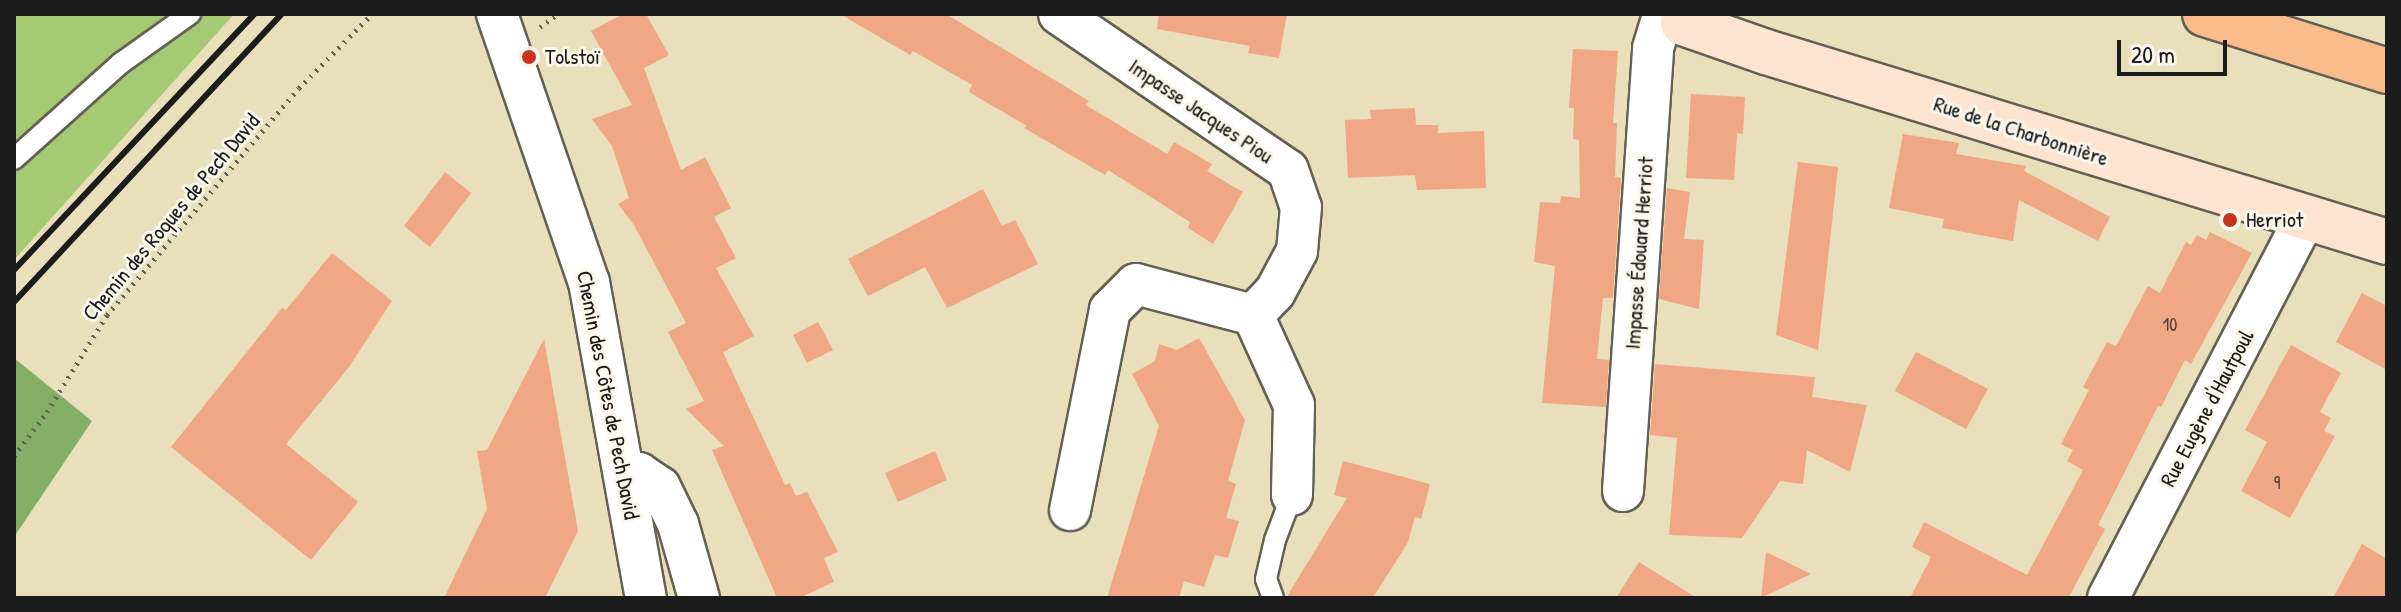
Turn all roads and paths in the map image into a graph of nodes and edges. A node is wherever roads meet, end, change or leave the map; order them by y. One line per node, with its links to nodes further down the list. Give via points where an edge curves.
1 (190, 14): 8 (lane, via 121,63)
2 (372, 14): 12 (path, Chemin des Roques de Pech David, via 299,88 107,315)
3 (497, 14): 13 (street, Chemin des Côtes de Pech David, via 589,282)
4 (1059, 14): 11 (street, Impasse Jacques Piou, via 1288,170 1301,207 1297,251 1275,292)
5 (2205, 14): 7 (highway)
6 (1672, 17): 9 (street, Rue de la Charbonnière); 14 (street, Impasse Édouard Herriot, via 1653,48)
7 (2387, 71)
8 (14, 159)
9 (2305, 218): 10 (street, Rue de la Charbonnière); 20 (street, Rue Eugène d'Hautpoul)
10 (2387, 242)
11 (1253, 315): 15 (street, via 1294,405); 16 (street, via 1136,284 1110,310)
12 (14, 456)
13 (626, 473): 17 (street, Chemin des Côtes de Pech David); 18 (street, via 639,473 660,487 678,524)
14 (1623, 491)
15 (1292, 495): 19 (lane, via 1266,579)
16 (1070, 510)
17 (646, 598)
18 (699, 598)
19 (1273, 598)
20 (2108, 598)

